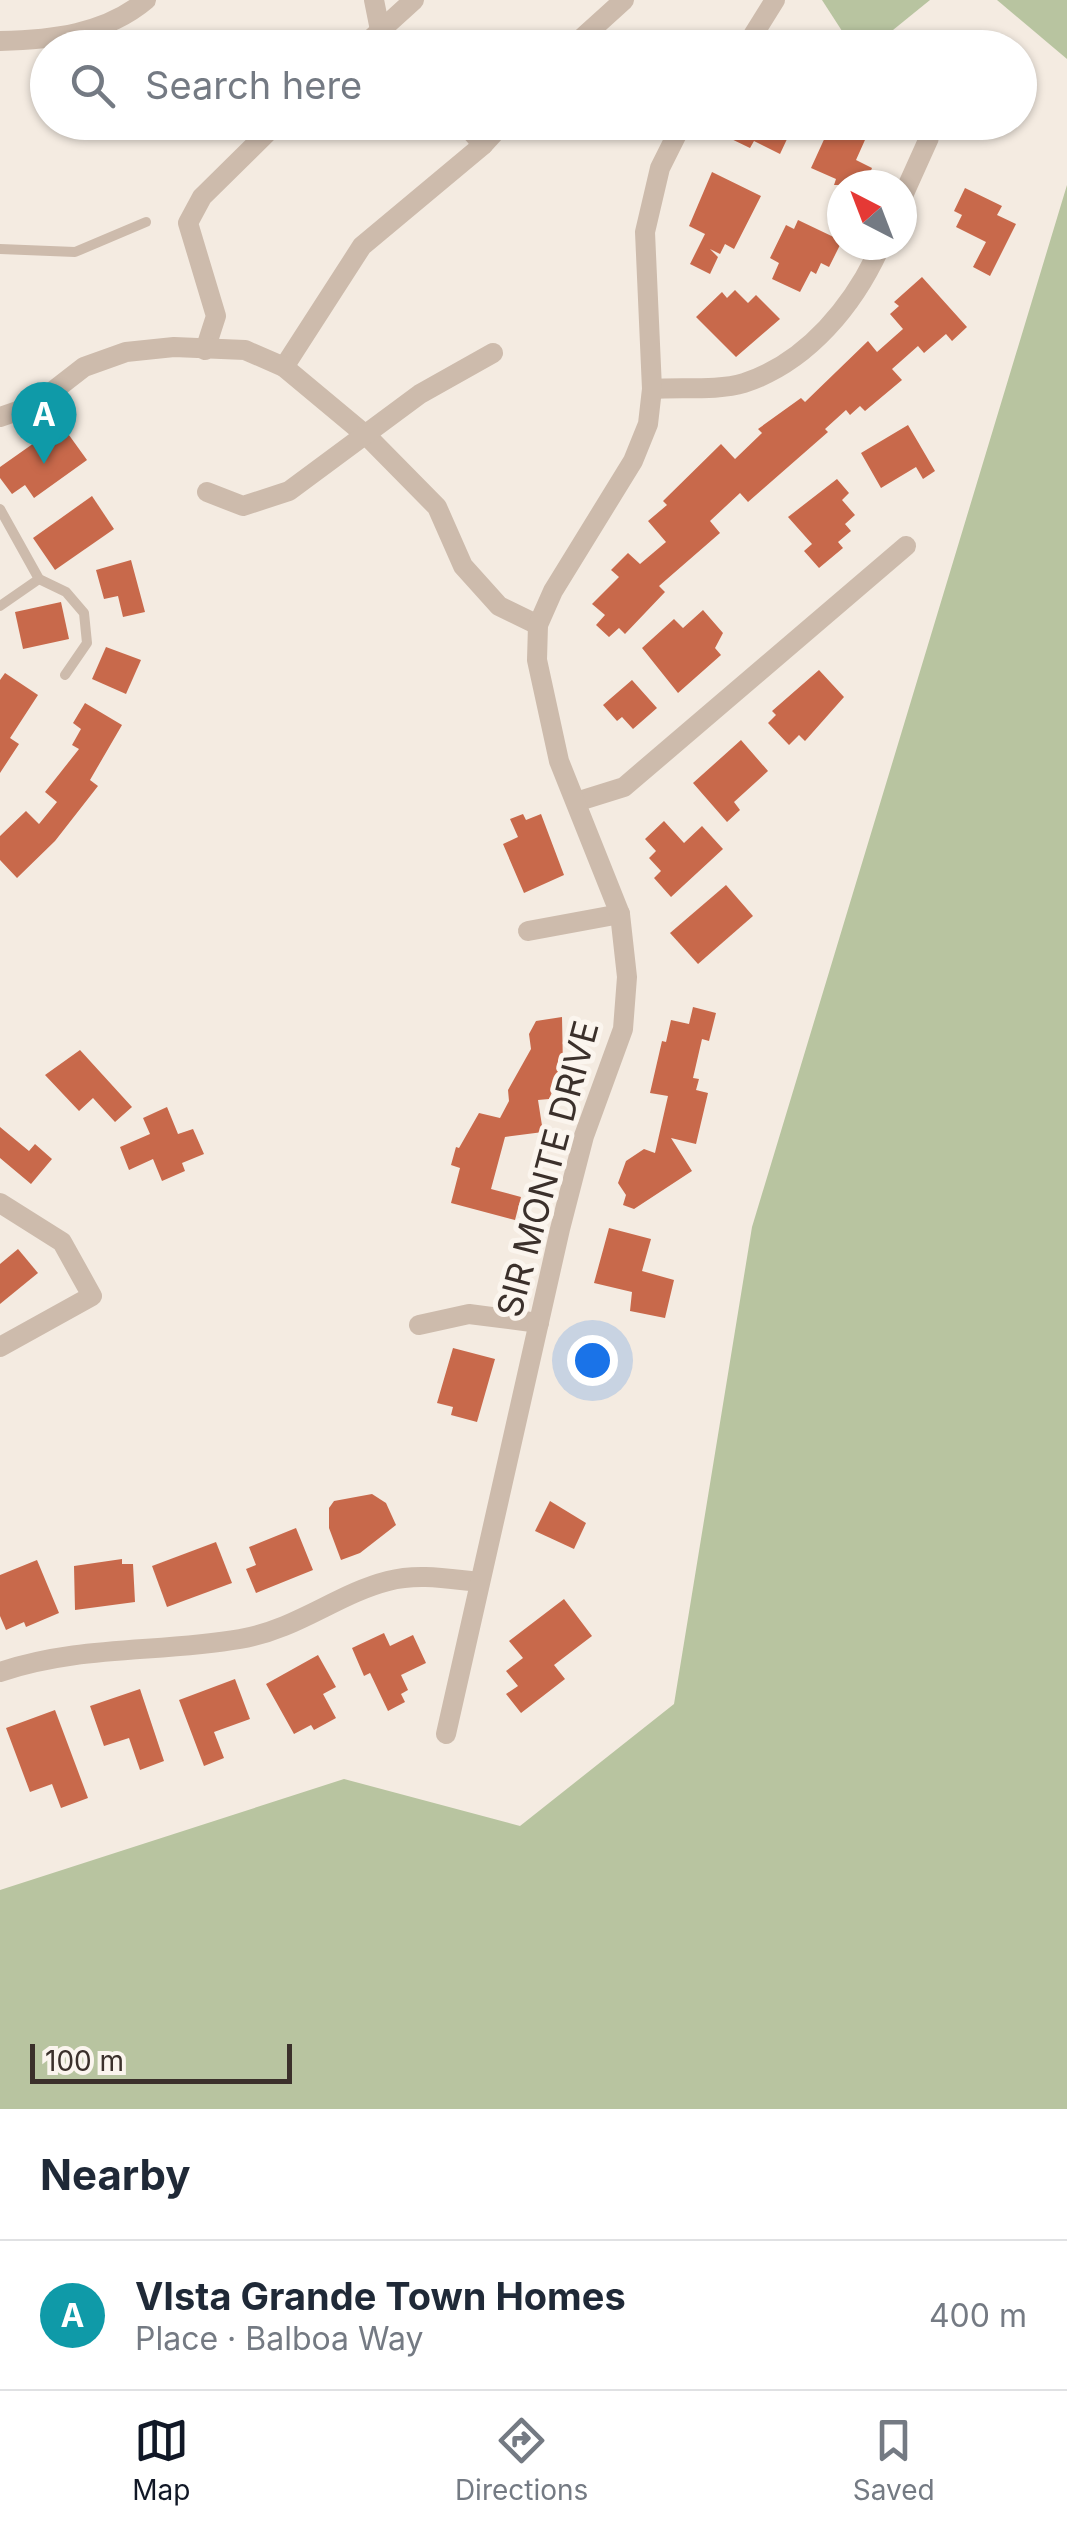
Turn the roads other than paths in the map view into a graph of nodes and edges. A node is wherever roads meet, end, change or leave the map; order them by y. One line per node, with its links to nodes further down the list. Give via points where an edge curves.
1 (146, 0): 6 (street)
2 (374, 0): 7 (street)
3 (414, 0): 7 (street)
4 (624, 0): 8 (street)
5 (775, 0): 9 (street)
6 (86, 30)
7 (380, 30)
8 (591, 30)
9 (756, 30)
10 (30, 40): 11 (street)
11 (0, 41)
12 (260, 140): 22 (street, via 202,197 188,222 216,316)
13 (479, 140): 17 (street)
14 (488, 140): 17 (street)
15 (674, 140): 25 (street, SIR MONTE DRIVE, via 645,232)
16 (928, 140): 18 (street)
17 (483, 145): 24 (street, via 362,246)
18 (915, 170)
19 (146, 222): 20 (lane, via 75,252)
20 (0, 250)
21 (874, 260): 25 (street, via 827,330 788,361 742,384)
22 (205, 350): 24 (street, via 245,350); 26 (street, via 126,352 84,367 35,404)
23 (493, 353): 27 (street, via 420,394)
24 (284, 367): 27 (street)
25 (652, 388): 33 (street, SIR MONTE DRIVE, via 648,424 632,461)
26 (0, 417)
27 (368, 437): 28 (street, via 265,502 243,506); 33 (street, via 437,506 463,566 487,593)
28 (207, 492)
29 (0, 509): 31 (lane)
30 (906, 546): 35 (street, via 624,787)
31 (39, 580): 32 (lane); 34 (lane, via 66,592 84,613 87,643)
32 (0, 606)
33 (538, 625): 35 (street, SIR MONTE DRIVE, via 559,761)
34 (65, 674)
35 (576, 802): 36 (street, SIR MONTE DRIVE)
36 (620, 914): 37 (street); 39 (street, SIR MONTE DRIVE, via 627,976 623,1030 584,1136)
37 (528, 931)
38 (0, 1204): 41 (street, via 62,1242 92,1296)
39 (539, 1324): 40 (street, via 468,1314); 42 (street, SIR MONTE DRIVE)
40 (419, 1325)
41 (0, 1347)
42 (479, 1582): 43 (street, via 399,1578 244,1638 80,1652); 44 (street, SIR MONTE DRIVE)
43 (0, 1672)
44 (446, 1734)

